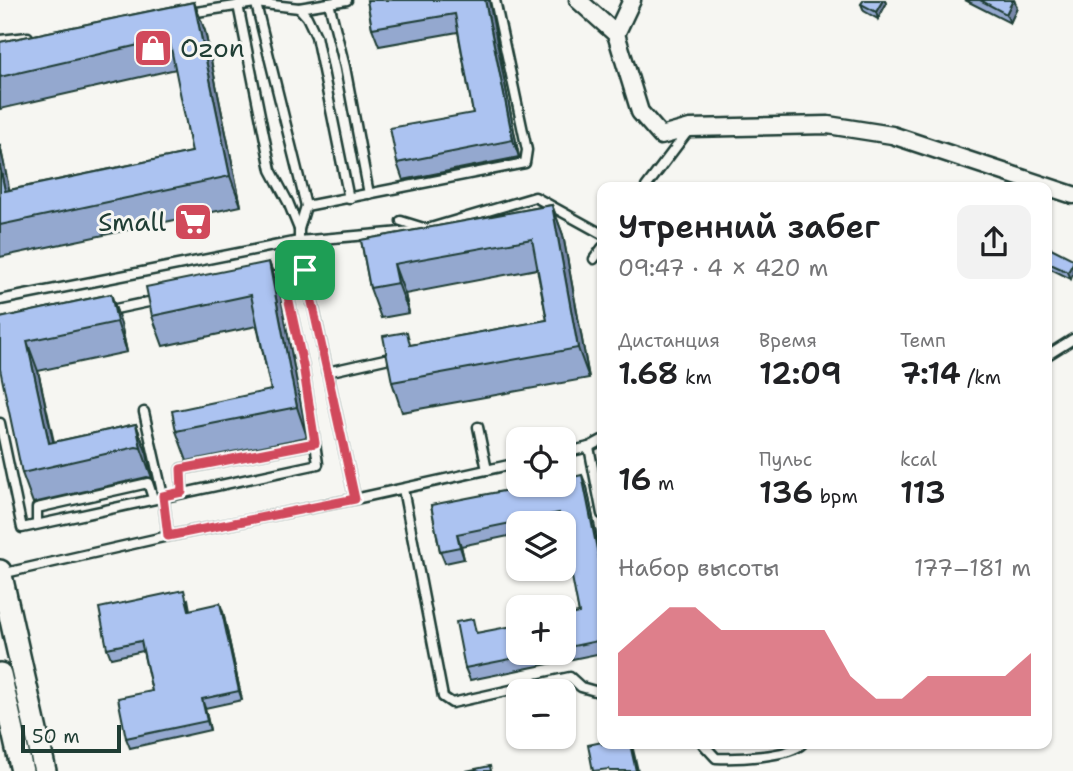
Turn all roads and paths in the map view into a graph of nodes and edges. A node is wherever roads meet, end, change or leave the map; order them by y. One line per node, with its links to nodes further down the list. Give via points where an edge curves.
1 (347, 0): 6 (lane)
2 (495, 0): 17 (lane, via 527,150 525,163)
3 (578, 0): 10 (street)
4 (632, 0): 10 (street)
5 (255, 1): 7 (lane); 8 (lane); 20 (lane)
6 (329, 4): 8 (lane); 17 (lane)
7 (238, 5): 9 (lane); 22 (lane, via 271,170)
8 (299, 8): 19 (lane, via 316,36)
9 (185, 14)
10 (616, 34): 13 (street, via 640,112 661,136)
11 (39, 36): 12 (lane)
12 (0, 40)
13 (690, 128): 14 (lane); 15 (street, via 828,125 892,135)
14 (650, 182)
15 (1034, 182)
16 (1052, 188): 18 (street)
17 (369, 194): 19 (lane)
18 (1073, 195)
19 (349, 199): 20 (lane)
20 (306, 206): 22 (lane)
21 (401, 221): 23 (lane)
22 (299, 229): 25 (lane)
23 (427, 229): 24 (lane, via 535,197); 25 (lane)
24 (597, 231)
25 (299, 242): 28 (lane); 32 (lane)
26 (597, 255): 27 (lane)
27 (594, 259)
28 (305, 270): 29 (lane); 37 (lane)
29 (283, 274): 30 (lane); 41 (lane)
30 (256, 280)
31 (162, 299): 33 (lane)
32 (0, 300)
33 (94, 313)
34 (1073, 339): 35 (lane)
35 (1052, 352)
36 (385, 359): 37 (lane)
37 (327, 372): 52 (lane)
38 (144, 412): 50 (lane)
39 (0, 423): 53 (lane, via 22,528)
40 (478, 427): 46 (lane)
41 (315, 443): 49 (lane, via 181,469); 49 (lane, via 318,464)
42 (597, 443): 43 (lane)
43 (589, 447): 44 (lane); 47 (lane)
44 (576, 450)
45 (506, 466): 46 (lane)
46 (486, 470): 48 (lane)
47 (597, 488)
48 (403, 489): 52 (lane); 57 (lane, via 443,696 452,702 469,700 570,677 581,687)
49 (182, 492): 50 (lane)
50 (163, 496): 51 (lane); 54 (lane)
51 (153, 498): 53 (lane); 53 (lane, via 148,483 136,485 37,508)
52 (355, 499): 54 (lane)
53 (37, 523)
54 (168, 536): 55 (lane)
55 (0, 572): 61 (street)
56 (0, 674): 60 (street)
57 (597, 692)
58 (708, 749): 59 (lane, via 716,758 732,759)
59 (794, 749)
60 (22, 771)
61 (45, 771)

